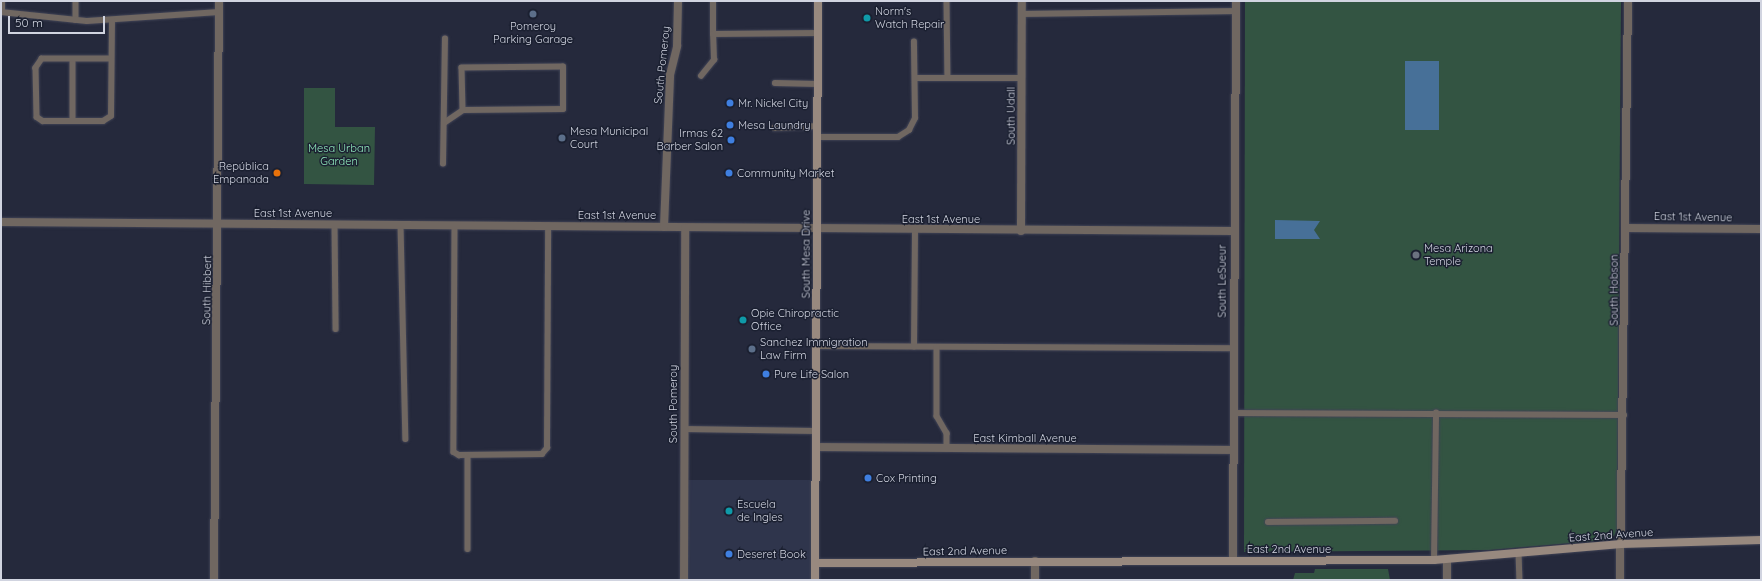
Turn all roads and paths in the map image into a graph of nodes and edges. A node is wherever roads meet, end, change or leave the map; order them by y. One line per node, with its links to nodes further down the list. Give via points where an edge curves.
1 (2, 1): 12 (lane)
2 (76, 1): 15 (lane)
3 (219, 1): 13 (street, South Hibbert)
4 (678, 1): 42 (street, South Pomeroy, via 677,46 670,75)
5 (713, 1): 18 (lane)
6 (818, 1): 17 (street, South Mesa Drive)
7 (948, 1): 25 (lane)
8 (1022, 1): 14 (street, South Udall)
9 (1236, 1): 11 (street, South LeSueur)
10 (1628, 1): 44 (street, South Hobson)
11 (1236, 11): 14 (lane); 49 (street, South LeSueur)
12 (1, 12): 15 (lane)
13 (219, 12): 16 (lane); 37 (street, South Hibbert)
14 (1022, 14): 26 (street, South Udall)
15 (76, 20): 16 (lane)
16 (112, 21): 22 (lane)
17 (818, 33): 18 (lane); 28 (street, South Mesa Drive)
18 (713, 34): 23 (lane, via 714,60)
19 (445, 40): 31 (lane)
20 (914, 42): 24 (lane)
21 (73, 59): 22 (lane); 30 (lane); 30 (lane, via 42,59 36,68 37,117 42,121)
22 (111, 59): 30 (lane, via 111,116 103,121)
23 (701, 76)
24 (915, 78): 25 (lane); 34 (lane, via 915,118 909,130 898,137)
25 (948, 78): 26 (lane)
26 (1022, 78): 48 (street, South Udall)
27 (775, 83): 28 (lane)
28 (818, 84): 32 (street, South Mesa Drive)
29 (463, 110): 29 (lane, via 563,109 563,67 462,68); 31 (lane)
30 (73, 121)
31 (444, 123): 35 (lane)
32 (818, 126): 33 (lane); 34 (street, South Mesa Drive)
33 (774, 128)
34 (818, 137): 46 (street, South Mesa Drive)
35 (443, 164)
36 (1, 222): 37 (street, East 1st Avenue)
37 (218, 224): 38 (street, East 1st Avenue); 76 (street, South Hibbert)
38 (335, 224): 39 (street, East 1st Avenue); 50 (lane)
39 (401, 225): 40 (street, East 1st Avenue); 60 (lane)
40 (455, 225): 41 (street, East 1st Avenue); 64 (lane, via 454,452)
41 (548, 226): 42 (street, East 1st Avenue); 64 (lane, via 547,448 542,454)
42 (664, 227): 43 (street, East 1st Avenue)
43 (685, 228): 46 (street, East 1st Avenue); 58 (street, South Pomeroy)
44 (1625, 228): 45 (street, East 1st Avenue); 57 (street, South Hobson)
45 (1761, 229)
46 (817, 230): 47 (street, East 1st Avenue); 51 (street, South Mesa Drive)
47 (915, 230): 48 (street, East 1st Avenue); 52 (lane)
48 (1021, 231): 49 (street, East 1st Avenue)
49 (1233, 231): 54 (street, South LeSueur)
50 (336, 329)
51 (817, 346): 52 (lane); 59 (street, South Mesa Drive)
52 (914, 347): 53 (lane)
53 (937, 347): 54 (lane); 62 (lane, via 937,416 947,433)
54 (1233, 348): 55 (street, South LeSueur)
55 (1233, 413): 56 (lane); 63 (street, South LeSueur)
56 (1436, 413): 57 (lane); 73 (lane)
57 (1624, 416): 68 (street, South Hobson)
58 (684, 429): 59 (lane); 77 (street, South Pomeroy)
59 (816, 431): 61 (street, South Mesa Drive)
60 (406, 439)
61 (816, 447): 62 (street, East Kimball Avenue); 75 (street, South Mesa Drive)
62 (947, 448): 63 (street, East Kimball Avenue)
63 (1233, 450): 72 (street, South LeSueur)
64 (468, 454): 69 (lane)
65 (1268, 522): 66 (lane)
66 (1395, 522)
67 (1761, 540): 68 (street, East 2nd Avenue)
68 (1621, 544): 70 (street, East 2nd Avenue); 82 (street, South Hobson)
69 (468, 549)
70 (1519, 553): 71 (street, East 2nd Avenue); 81 (lane)
71 (1447, 559): 73 (street, East 2nd Avenue); 80 (street)
72 (1233, 560): 73 (street, East 2nd Avenue); 74 (street, East 2nd Avenue)
73 (1434, 560)
74 (1036, 561): 75 (street, East 2nd Avenue); 79 (street)
75 (816, 563): 78 (street, South Mesa Drive)
76 (214, 580)
77 (684, 580)
78 (816, 580)
79 (1035, 580)
80 (1447, 580)
81 (1520, 580)
82 (1620, 580)

